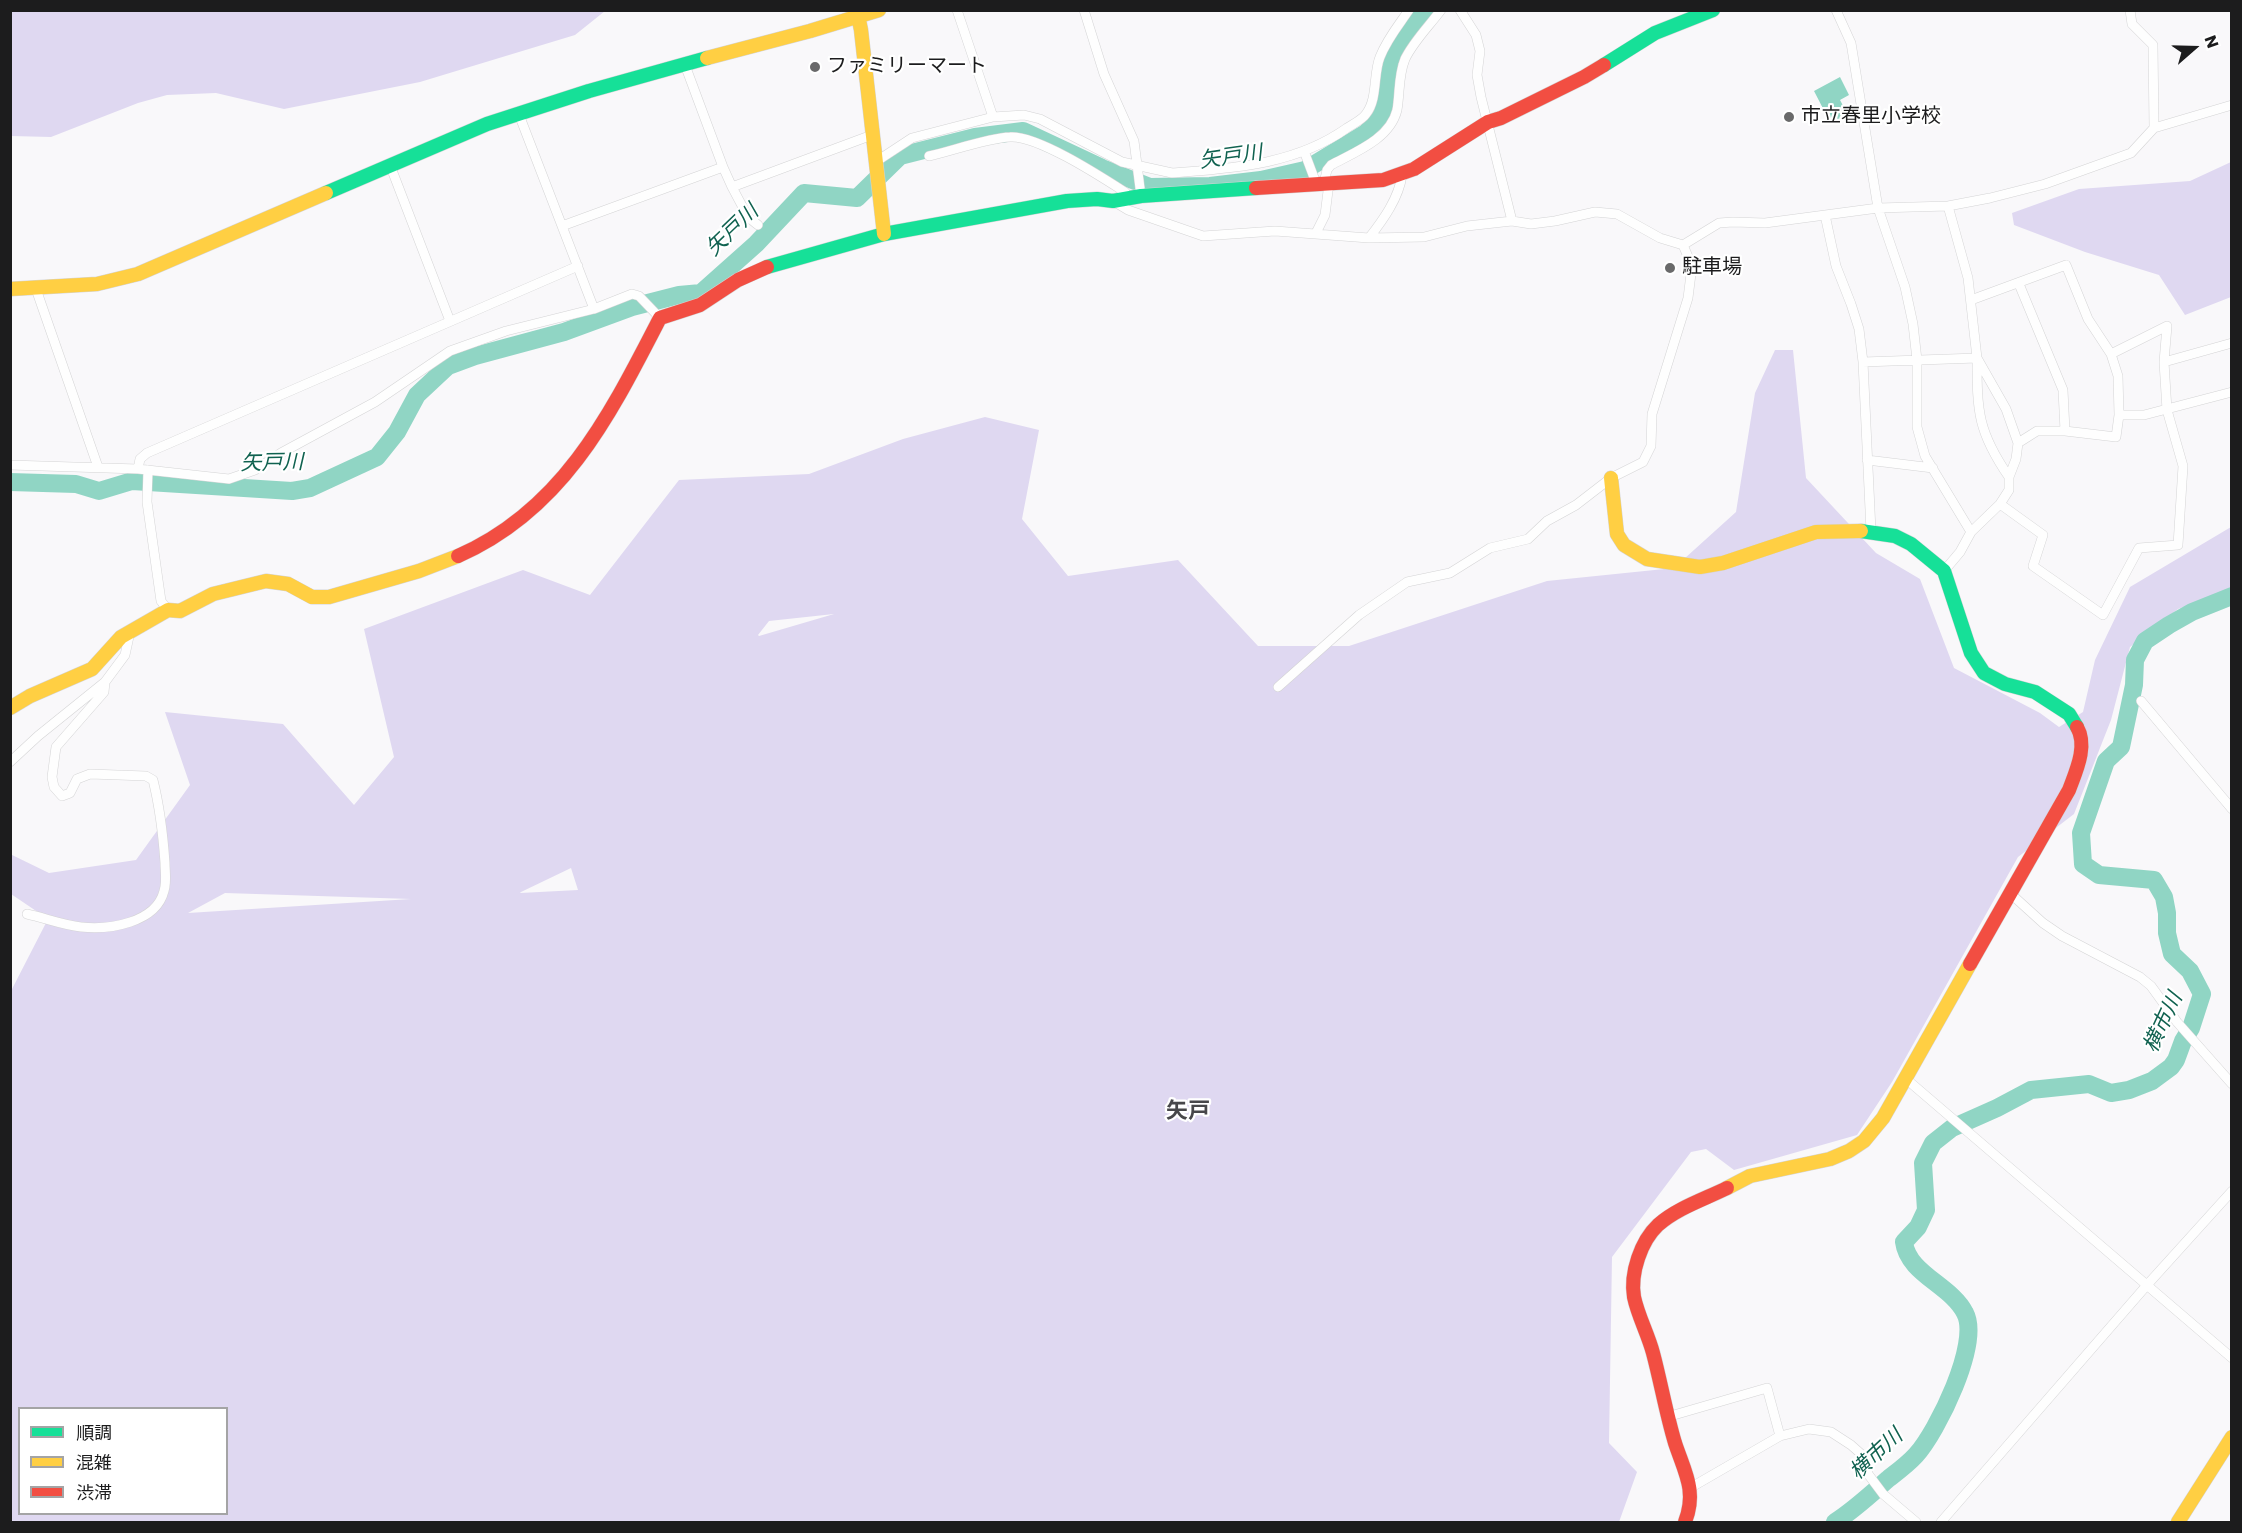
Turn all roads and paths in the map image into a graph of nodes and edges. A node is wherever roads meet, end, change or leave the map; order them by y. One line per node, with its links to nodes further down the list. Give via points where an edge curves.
1 (879, 10): 10 (street)
2 (957, 10): 14 (street)
3 (1084, 10): 21 (street, via 1104,74 1134,141)
4 (1409, 10): 18 (street, via 1379,58 1366,115 1336,136)
5 (1441, 10): 25 (street, via 1406,57 1397,109 1386,131 1331,165)
6 (1460, 10): 15 (street, via 1476,35 1480,51 1478,75)
7 (1713, 10): 15 (street, via 1655,33 1584,77)
8 (1836, 10): 30 (street, via 1851,44)
9 (2130, 10): 16 (street, via 2132,24 2153,45)
10 (858, 14): 11 (street, via 791,38); 17 (street)
11 (685, 65): 13 (street); 23 (street)
12 (2232, 105): 16 (street)
13 (518, 112): 22 (street); 34 (street)
14 (993, 117): 20 (street, via 912,138); 21 (street, via 1024,115 1040,119 1122,162)
15 (1488, 122): 24 (street); 32 (street)
16 (2154, 128): 29 (street, via 2131,153 2045,183)
17 (872, 135): 20 (street); 26 (street)
18 (1304, 151): 21 (street, via 1242,168 1172,173); 25 (street)
19 (929, 156): 28 (street, via 1008,137 1030,139 1125,192)
20 (874, 163): 36 (street)
21 (1138, 164): 27 (street)
22 (390, 165): 42 (street, via 138,274 97,284); 46 (street)
23 (723, 166): 26 (street); 34 (street)
24 (1402, 175): 25 (street, via 1383,180); 37 (street, via 1391,204)
25 (1323, 183): 27 (street); 35 (street, via 1325,214)
26 (732, 187): 33 (street, via 748,217)
27 (1141, 196): 28 (street)
28 (1120, 200): 35 (street, via 1128,210 1203,236 1275,231); 36 (street, via 1067,201)
29 (1948, 206): 30 (street); 43 (street)
30 (1878, 207): 31 (street); 50 (street, via 1905,287)
31 (1825, 215): 38 (street, via 1765,223 1719,223); 51 (street, via 1836,266 1858,329)
32 (1512, 221): 37 (street, via 1467,226 1424,237); 38 (street, via 1531,224 1595,212 1617,214 1660,238)
33 (758, 225)
34 (562, 226): 39 (street)
35 (1316, 233): 37 (street)
36 (884, 234): 45 (street, via 773,266 738,280 700,305)
37 (1369, 238)
38 (1683, 245): 64 (street, via 1692,266 1688,298 1652,414 1651,447 1643,462)
39 (578, 266): 44 (street); 46 (street)
40 (2019, 284): 43 (street); 48 (street, via 2066,265 2088,319); 56 (street, via 2062,390)
41 (10, 289): 42 (street)
42 (36, 289): 60 (street)
43 (1971, 300): 49 (street)
44 (594, 309): 45 (street, via 632,294 639,296); 62 (street, via 506,331 450,351 375,402 255,470 229,479)
45 (660, 318): 69 (street, via 576,461 512,526 469,551 420,572 353,592 307,597 291,585 269,580 212,594 175,613)
46 (450, 321): 62 (street, via 147,453 140,459)
47 (2232, 343): 52 (street)
48 (2111, 354): 52 (street, via 2167,326); 55 (street, via 2118,376)
49 (1977, 358): 50 (street); 57 (street, via 2006,409); 63 (street, via 1977,400 1983,430)
50 (1917, 360): 51 (street); 61 (street, via 1917,427 1925,456)
51 (1863, 362): 58 (street)
52 (2164, 362): 54 (street)
53 (2232, 392): 54 (street)
54 (2167, 410): 55 (street); 65 (street, via 2183,466 2178,545 2139,548 2103,615 2032,566 2043,536)
55 (2119, 415): 56 (street, via 2116,437)
56 (2065, 431): 57 (street, via 2037,431)
57 (2018, 443): 63 (street)
58 (1867, 460): 61 (street); 66 (street)
59 (10, 465): 60 (street)
60 (98, 467): 62 (street)
61 (1933, 468): 67 (street)
62 (143, 470): 69 (street, via 161,601)
63 (2009, 477): 65 (street, via 2009,490)
64 (1611, 478): 66 (street, via 1617,534 1623,545 1647,559 1679,566 1723,563 1816,532); 72 (street, via 1547,521 1528,539 1490,548 1450,573 1407,582 1359,615)
65 (2000, 504): 67 (street)
66 (1871, 531): 68 (street, via 1911,544)
67 (1971, 532): 68 (street)
68 (1944, 571): 77 (street, via 1971,653 1984,673 2053,702 2069,714 2080,734 2080,762 2069,790)
69 (168, 610): 70 (street)
70 (130, 632): 71 (street, via 125,655); 74 (street, via 92,669)
71 (105, 682): 75 (street); 78 (street, via 99,700 56,747 54,786 62,796 70,793 77,779 90,774 146,776 153,780 163,832 164,892 152,909 115,927 81,927)
72 (1278, 687)
73 (2141, 701): 76 (street)
74 (10, 708)
75 (10, 762)
76 (2232, 809)
77 (2011, 894): 79 (street); 80 (street, via 2062,936 2151,986 2176,1022)
78 (27, 914)
79 (1905, 1078): 82 (street); 84 (street, via 1873,1131 1849,1151 1830,1160 1750,1176 1672,1215 1650,1234 1635,1272 1634,1295)
80 (2232, 1084)
81 (2232, 1191): 82 (street)
82 (2147, 1285): 83 (street); 90 (street)
83 (2232, 1358)
84 (1667, 1417): 85 (street, via 1767,1388); 87 (street)
85 (1780, 1436): 87 (street); 89 (street, via 1809,1429 1831,1432 1860,1453 1868,1474 1883,1494)
86 (2232, 1437): 91 (street)
87 (1690, 1488): 88 (street)
88 (1685, 1522)
89 (1916, 1522)
90 (1941, 1522)
91 (2178, 1522)

